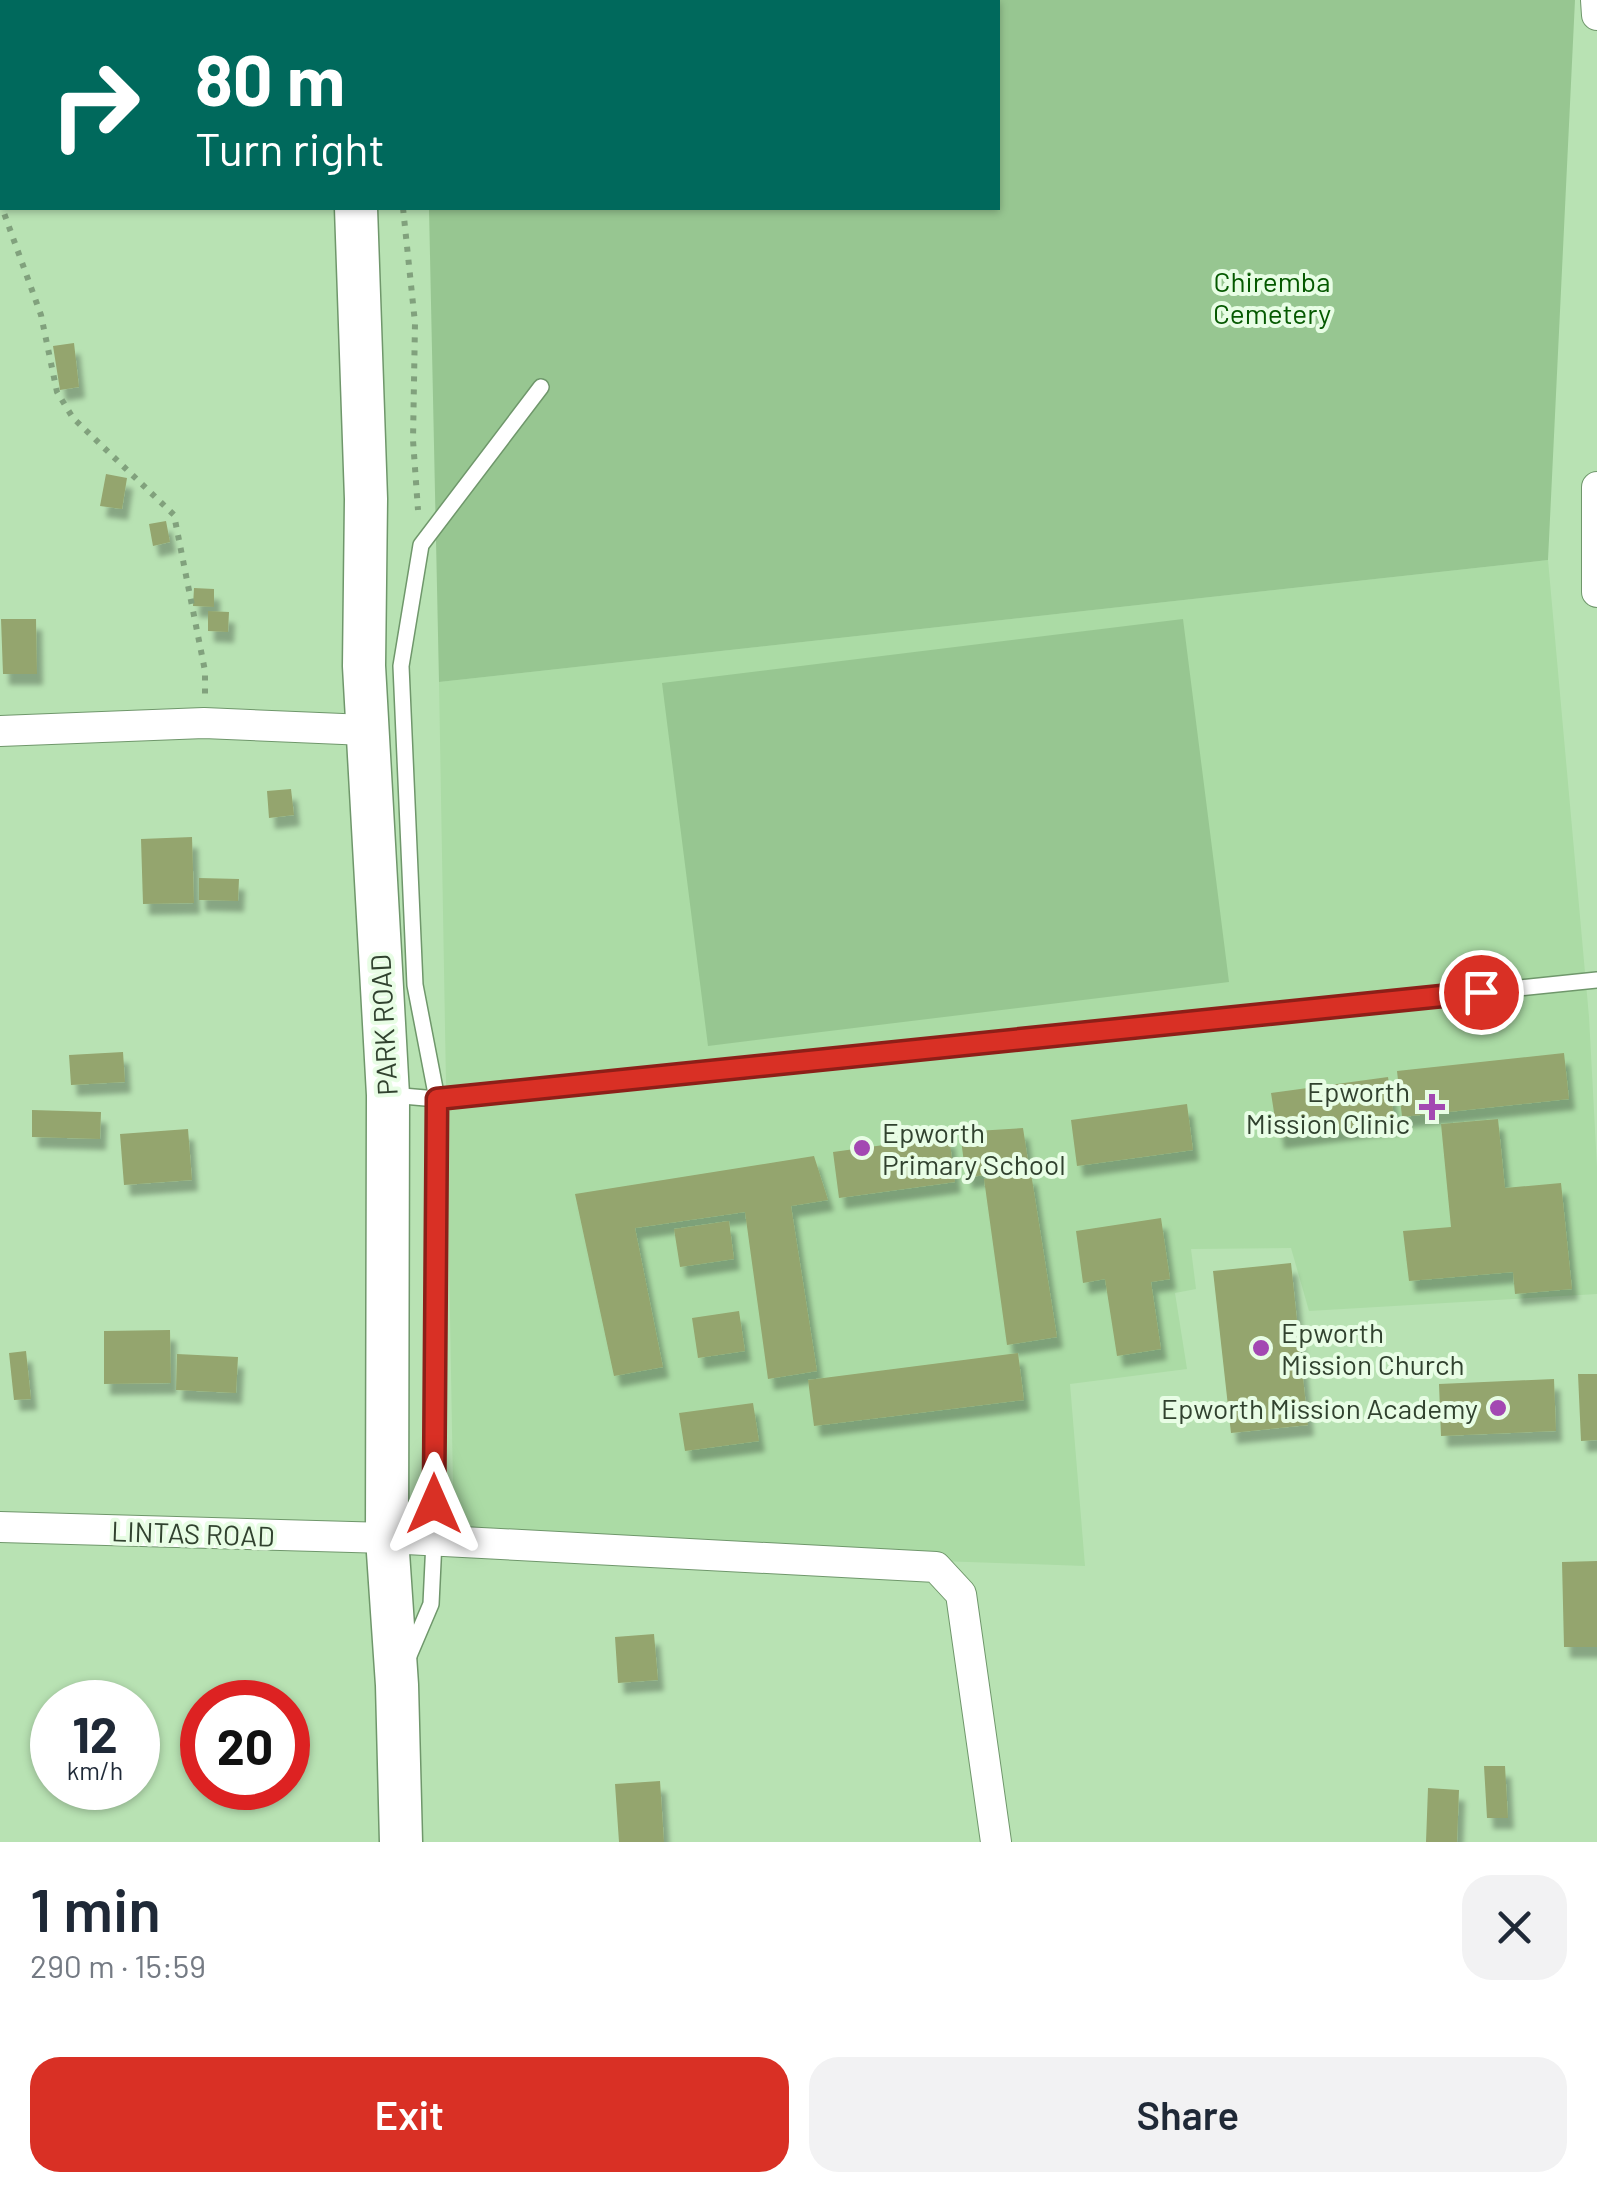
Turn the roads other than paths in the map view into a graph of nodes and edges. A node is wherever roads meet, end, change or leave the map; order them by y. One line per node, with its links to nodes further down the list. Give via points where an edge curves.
1 (1596, 0): 2 (street)
2 (1597, 15)
3 (356, 210): 7 (street, PARK ROAD, via 366,499)
4 (541, 387): 7 (lane, via 421,546)
5 (1597, 487): 6 (street)
6 (1596, 579)
7 (382, 666): 8 (street, PARK ROAD); 12 (lane, via 415,984)
8 (366, 730): 9 (street, via 204,723); 11 (street, PARK ROAD)
9 (0, 731)
10 (1597, 980): 12 (lane)
11 (388, 1095): 12 (lane); 14 (street, PARK ROAD)
12 (437, 1099): 15 (lane)
13 (0, 1527): 14 (street, LINTAS ROAD)
14 (387, 1538): 15 (street, LINTAS ROAD); 16 (street, PARK ROAD)
15 (434, 1541): 16 (lane, via 431,1604); 18 (street, LINTAS ROAD, via 936,1567 962,1594)
16 (397, 1685): 17 (street, PARK ROAD)
17 (401, 1842)
18 (996, 1842)

